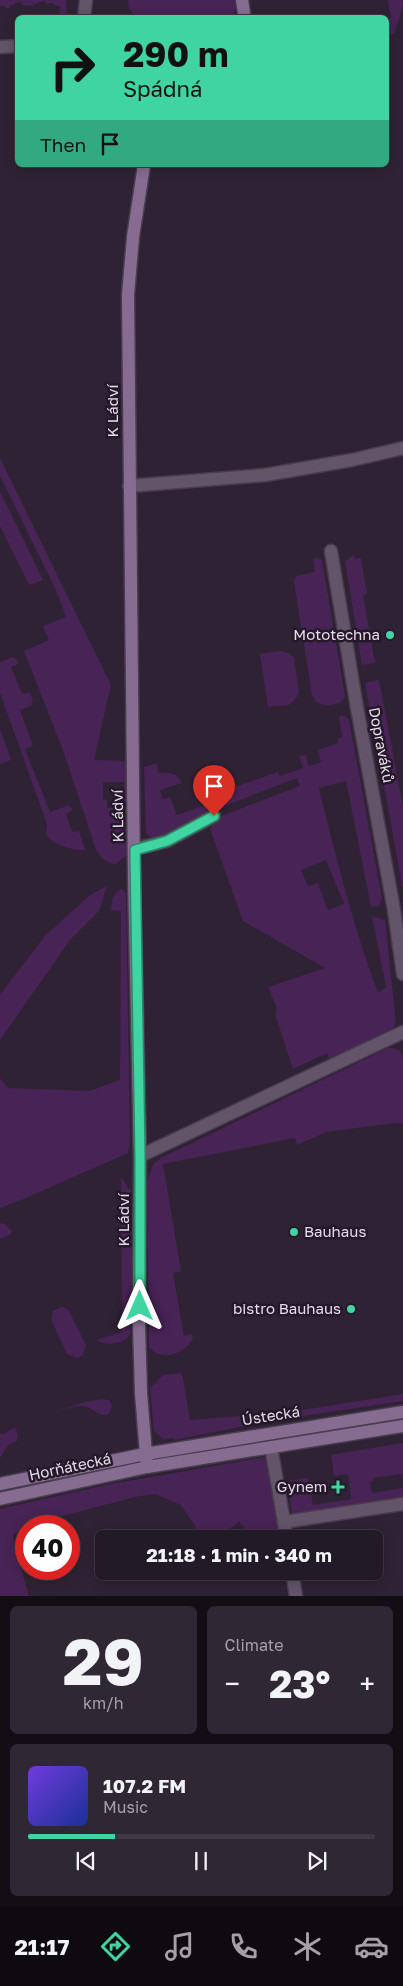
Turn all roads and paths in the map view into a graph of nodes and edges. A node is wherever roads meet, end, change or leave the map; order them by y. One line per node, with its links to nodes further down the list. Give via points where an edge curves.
1 (86, 0): 3 (street)
2 (242, 0): 4 (street)
3 (84, 15)
4 (244, 15)
5 (15, 46): 6 (street)
6 (0, 47)
7 (144, 167): 9 (street, K Ládví, via 128,295)
8 (403, 448): 9 (street, via 265,475)
9 (129, 486): 12 (street, K Ládví)
10 (331, 551): 13 (street, Dopraváků)
11 (214, 816): 12 (street, via 167,841)
12 (135, 850): 15 (street, K Ládví)
13 (403, 974)
14 (403, 1032): 15 (street)
15 (140, 1156): 19 (street, K Ládví, via 140,1325)
16 (403, 1412): 19 (street, Ústecká)
17 (403, 1426): 18 (street, Ústecká)
18 (271, 1447): 20 (street, Ústecká); 24 (street)
19 (145, 1454): 20 (street, K Ládví); 21 (street, Horňátecká)
20 (147, 1467): 22 (street, Horňátecká)
21 (0, 1484)
22 (0, 1499)
23 (403, 1504): 24 (street)
24 (284, 1522): 25 (street)
25 (285, 1530)
26 (293, 1580): 27 (street)
27 (296, 1596)

